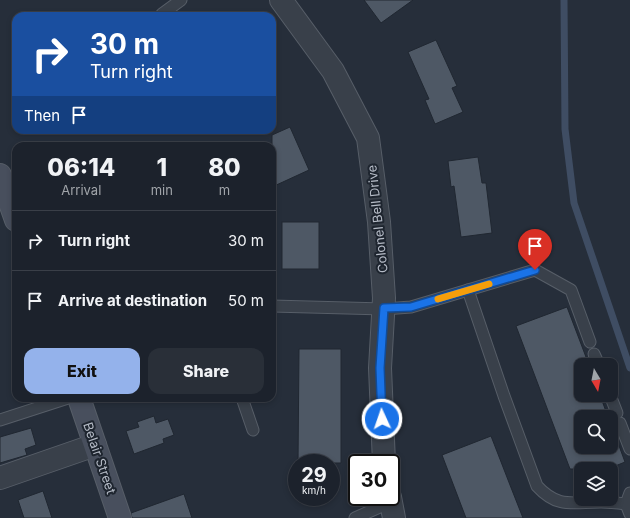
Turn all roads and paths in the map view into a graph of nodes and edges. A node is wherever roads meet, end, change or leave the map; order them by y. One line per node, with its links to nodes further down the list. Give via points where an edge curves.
1 (181, 0): 3 (lane)
2 (281, 0): 8 (street, Colonel Bell Drive, via 333,71 368,138 379,222)
3 (165, 12)
4 (0, 175): 5 (main road)
5 (12, 209)
6 (468, 290): 8 (lane, via 411,307); 9 (lane, via 535,270 571,290); 22 (lane, via 537,486 545,495 569,503)
7 (276, 306): 8 (lane)
8 (384, 308): 20 (street, Colonel Bell Drive, via 380,368)
9 (590, 342)
10 (594, 354): 11 (lane)
11 (596, 358)
12 (56, 402): 16 (lane)
13 (80, 402): 18 (main road, Belair Street)
14 (243, 402): 17 (lane)
15 (612, 402): 19 (lane)
16 (0, 420)
17 (253, 430)
18 (95, 445): 21 (street); 24 (main road, Belair Street)
19 (630, 449)
20 (384, 454)
21 (0, 478)
22 (629, 504)
23 (391, 506): 25 (lane)
24 (120, 518)
25 (356, 518)

